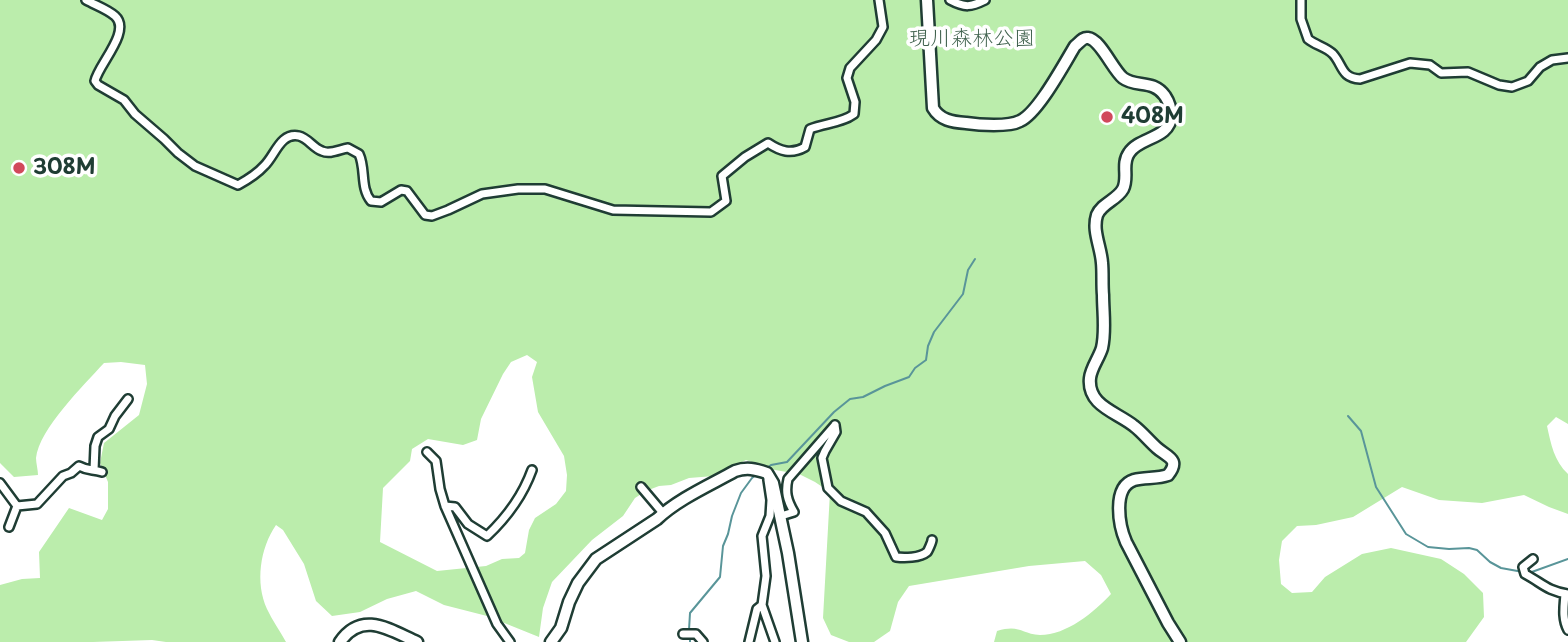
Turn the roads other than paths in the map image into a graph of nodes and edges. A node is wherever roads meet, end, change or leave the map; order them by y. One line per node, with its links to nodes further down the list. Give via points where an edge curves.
1 (86, 0): 2 (street, via 120,22 116,41 95,81 124,100 195,166 238,186 266,165 284,139 301,136 321,151 348,148 359,154 371,201 381,202 407,191 425,215 432,216 482,194 518,189 545,189 613,210 711,212 726,201 722,176 745,157 768,142 796,152 804,147 810,129 854,114 847,78 883,27)
2 (879, 0)
3 (927, 0): 33 (street, via 933,108 951,122 1020,122 1031,114 1075,46 1088,38 1124,79 1159,89 1167,99 1170,122 1164,132 1128,154 1123,190 1098,215 1104,331 1090,378 1091,390 1107,411 1133,424 1173,461 1168,475 1131,481 1120,495 1120,513 1126,542)
4 (950, 0): 5 (street, via 971,6)
5 (985, 0)
6 (1301, 0): 7 (street, via 1308,39 1334,55 1352,78 1410,63 1430,65 1441,73 1468,72 1512,87 1528,81 1552,60)
7 (1568, 58)
8 (128, 399): 14 (street, via 94,446 98,471 79,467 63,476 37,504)
9 (427, 453): 15 (street, via 436,461)
10 (532, 470): 15 (street, via 512,508 487,536 468,524 455,507)
11 (767, 473): 16 (street, via 752,468 735,471); 17 (street); 22 (street, via 771,500 762,536 766,576)
12 (0, 483): 14 (street)
13 (640, 487): 16 (street)
14 (17, 506): 18 (street)
15 (445, 506): 27 (street, via 497,624)
16 (663, 513): 28 (street, via 596,558 578,583)
17 (781, 516): 19 (street, via 794,512 787,498 788,479 835,425 822,458 828,488 841,501 866,512 885,533 896,557 928,551); 32 (street)
18 (9, 527)
19 (932, 540)
20 (1533, 559): 21 (street, via 1523,567 1524,572 1546,589)
21 (1567, 594): 23 (street, via 1562,609)
22 (761, 605): 30 (street); 31 (street)
23 (1568, 630)
24 (687, 634): 29 (street, via 698,635)
25 (340, 642): 26 (street, via 354,627 373,624)
26 (417, 642)
27 (510, 642)
28 (551, 642)
29 (703, 642)
30 (748, 642)
31 (775, 642)
32 (802, 642)
33 (1180, 642)

